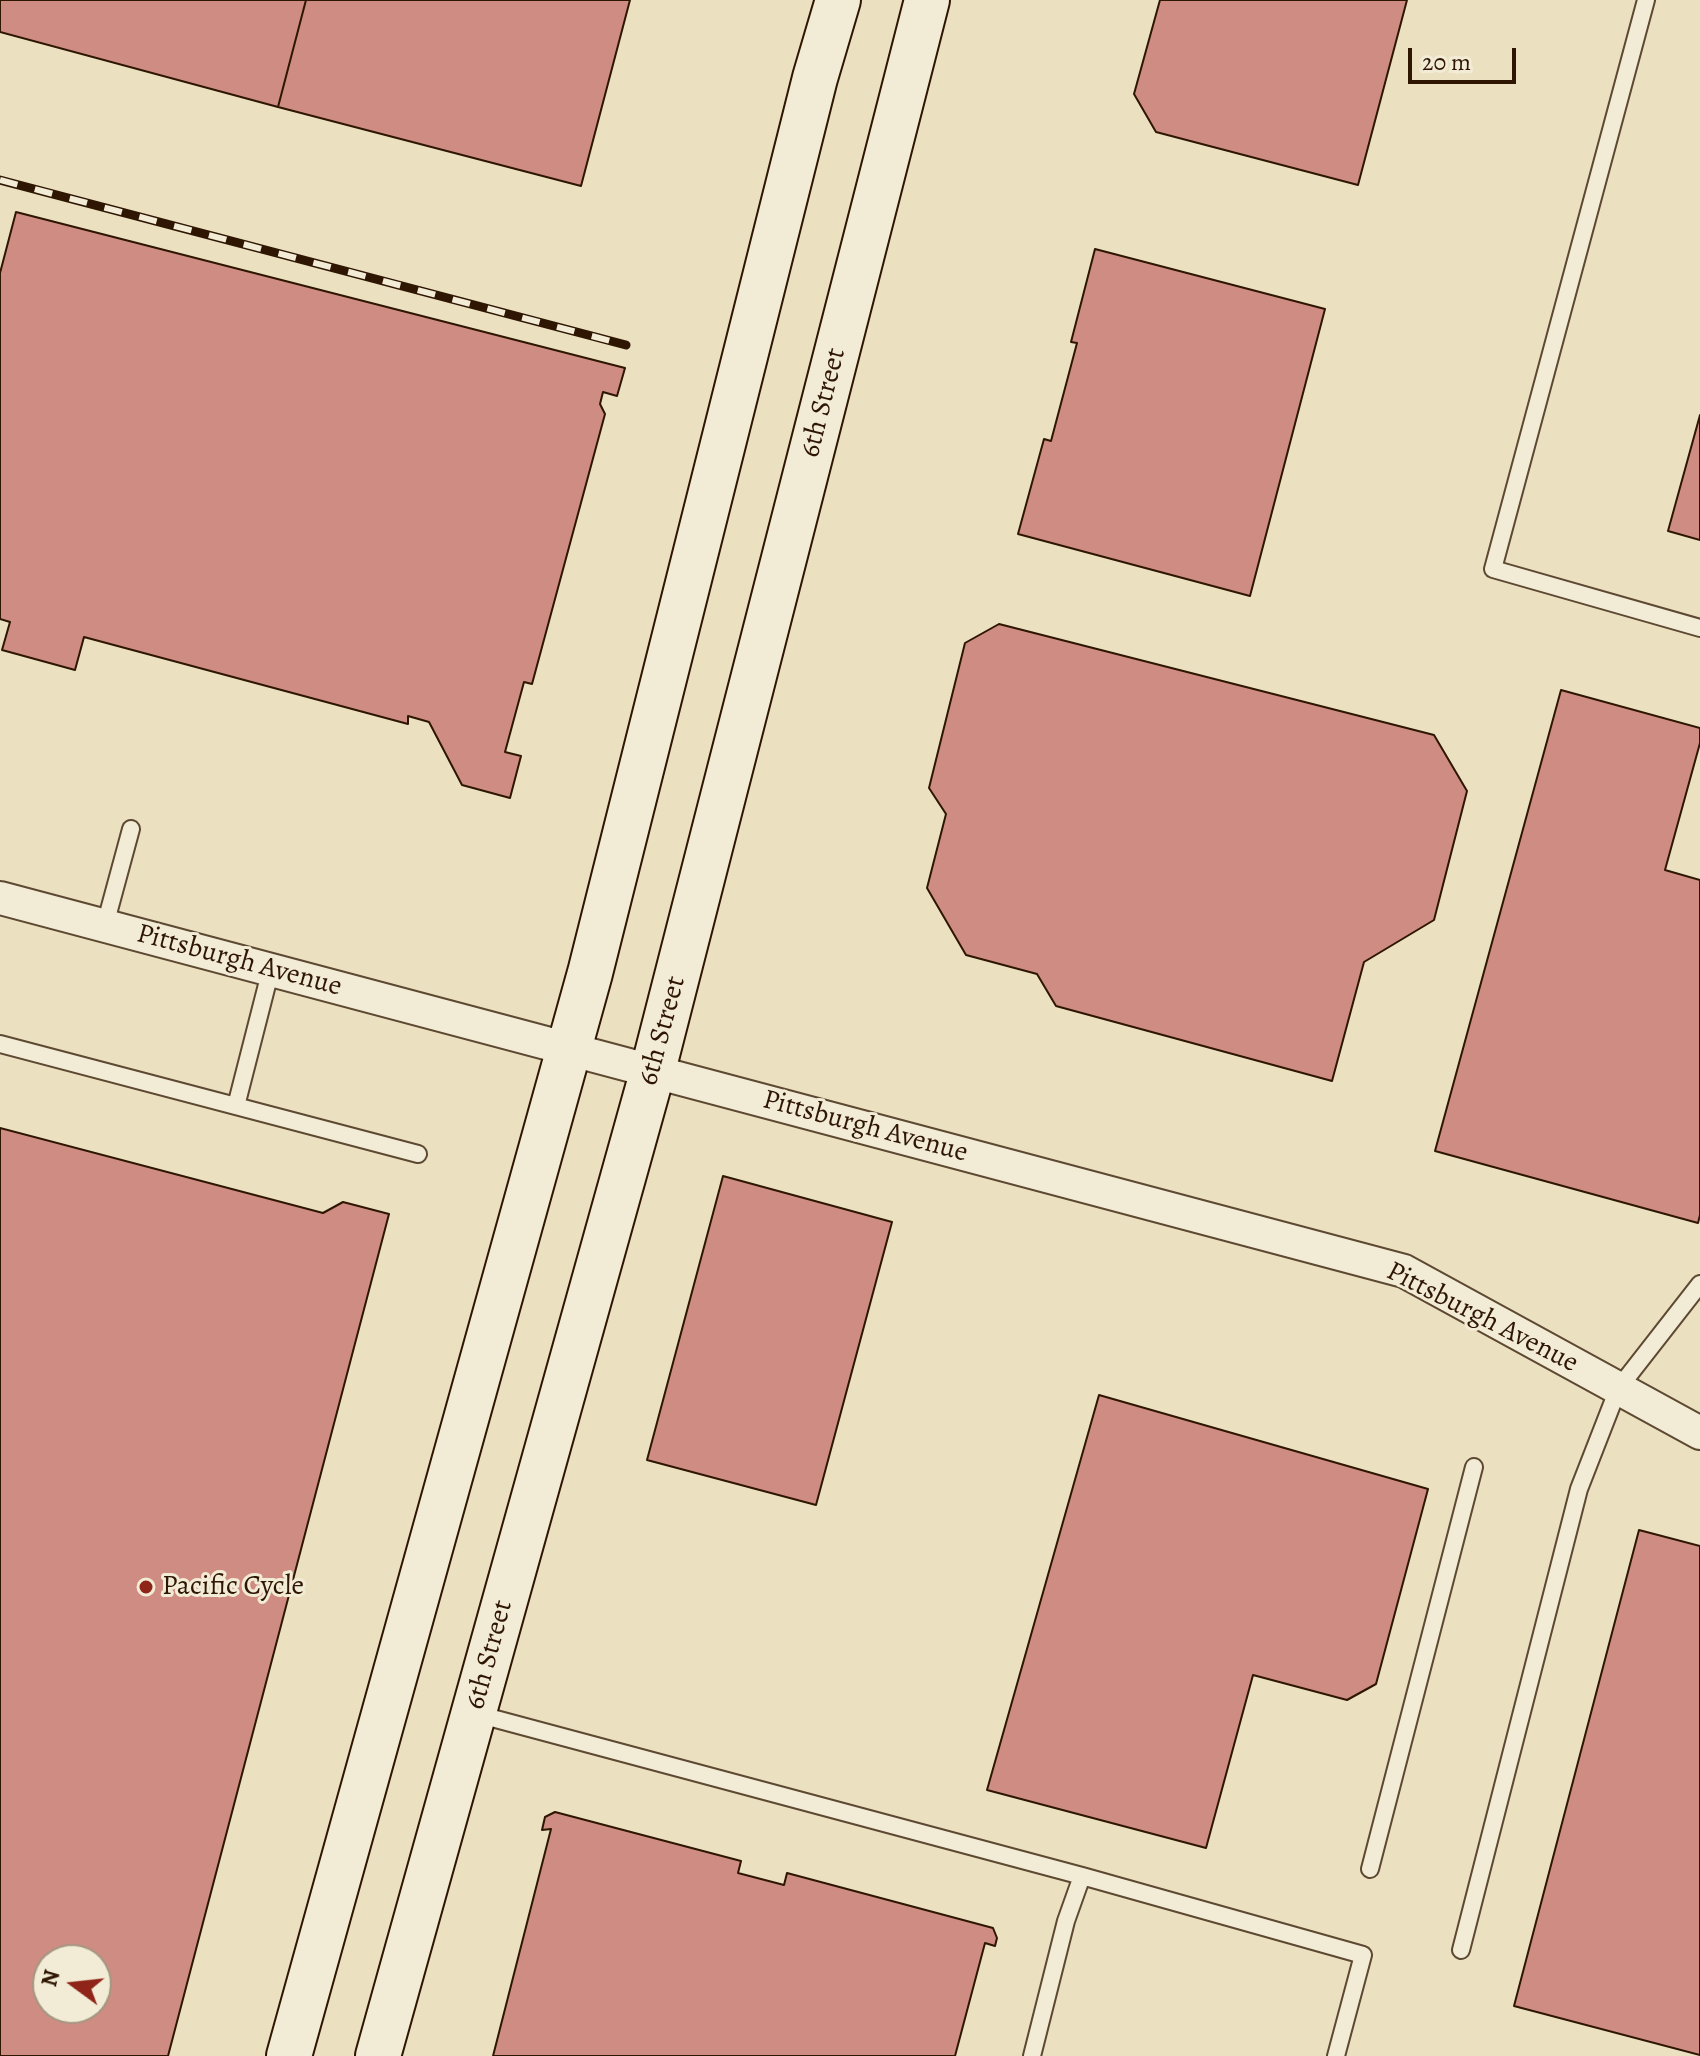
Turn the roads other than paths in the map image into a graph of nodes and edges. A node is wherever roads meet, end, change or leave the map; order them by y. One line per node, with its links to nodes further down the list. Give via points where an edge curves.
1 (838, 0): 10 (main road)
2 (927, 0): 11 (main road, 6th Street)
3 (1646, 0): 4 (lane, via 1493,569)
4 (1700, 628)
5 (131, 829): 7 (lane)
6 (0, 898): 7 (street, Pittsburgh Avenue)
7 (105, 925): 8 (street, Pittsburgh Avenue)
8 (271, 969): 10 (street, Pittsburgh Avenue); 12 (lane)
9 (0, 1044): 12 (lane)
10 (569, 1048): 11 (street, Pittsburgh Avenue); 22 (main road)
11 (653, 1070): 15 (street, Pittsburgh Avenue, via 1404,1271); 18 (main road, 6th Street)
12 (236, 1106): 13 (lane)
13 (418, 1154)
14 (1700, 1284): 15 (lane)
15 (1618, 1389): 16 (street, Pittsburgh Avenue); 21 (lane, via 1579,1489)
16 (1700, 1433)
17 (1474, 1467): 19 (lane)
18 (474, 1713): 20 (lane); 23 (main road, 6th Street)
19 (1370, 1869)
20 (1082, 1876): 24 (lane); 25 (lane, via 1363,1955)
21 (1461, 1950)
22 (289, 2056)
23 (378, 2056)
24 (1032, 2056)
25 (1336, 2056)

